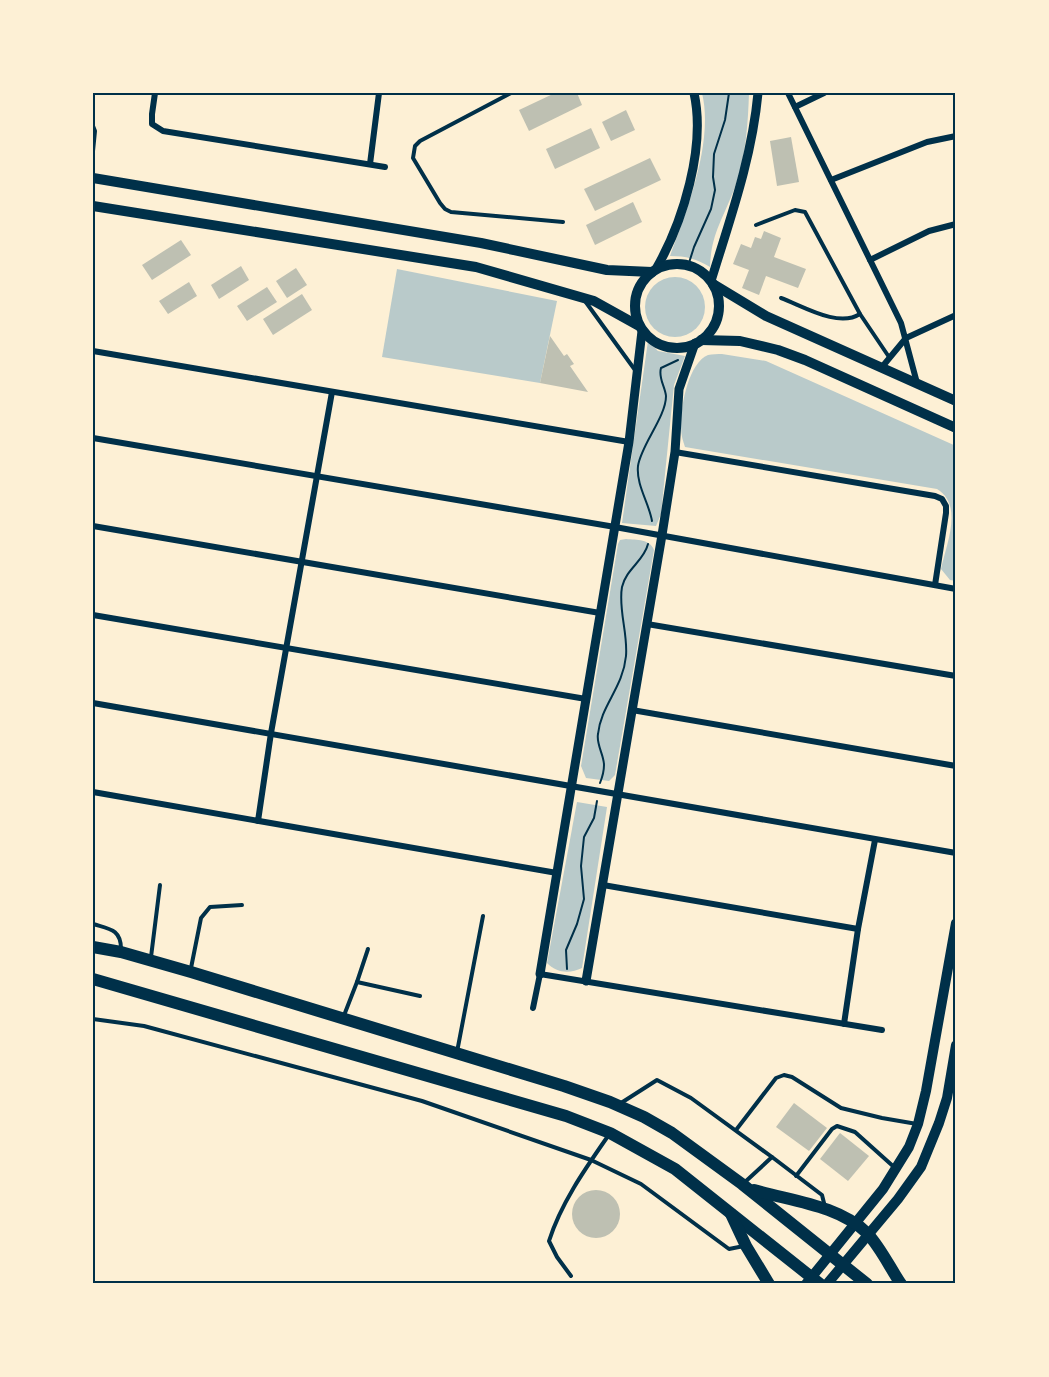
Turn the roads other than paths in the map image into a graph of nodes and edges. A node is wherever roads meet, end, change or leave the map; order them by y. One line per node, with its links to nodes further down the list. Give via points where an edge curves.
1 (155, 93): 12 (street, via 152,124 163,131)
2 (379, 93): 12 (street)
3 (511, 93): 17 (lane, via 420,141 413,158 440,203 451,212)
4 (694, 93): 21 (street, via 697,118 689,184 667,249)
5 (758, 93): 22 (street, via 739,196)
6 (788, 93): 8 (street)
7 (824, 93): 8 (street)
8 (795, 107): 15 (street)
9 (93, 126): 11 (lane)
10 (956, 136): 15 (street, via 927,142)
11 (93, 151)
12 (370, 164): 13 (street)
13 (385, 167)
14 (93, 178): 21 (main road, via 481,243 607,270)
15 (831, 180): 20 (street)
16 (93, 206): 23 (main road, via 476,267)
17 (563, 222)
18 (956, 224): 20 (street, via 929,231)
19 (756, 225): 25 (lane, via 795,210 805,212)
20 (870, 260): 28 (street)
21 (654, 271): 22 (main road, via 677,264 688,266); 27 (main road, via 643,280 634,303)
22 (712, 283): 29 (main road, via 719,298 716,319); 32 (main road, via 766,316)
23 (582, 298): 27 (main road); 33 (lane)
24 (781, 298): 25 (lane, via 838,320)
25 (860, 314): 31 (lane)
26 (956, 315): 28 (street)
27 (641, 328): 29 (main road, via 664,346); 33 (street)
28 (906, 338): 31 (street); 34 (street)
29 (696, 346): 37 (main road, via 740,341 778,351); 40 (street, via 679,389)
30 (93, 351): 35 (street)
31 (889, 357): 32 (street)
32 (882, 367): 34 (main road)
33 (638, 375): 39 (street)
34 (917, 383): 36 (main road)
35 (332, 392): 39 (street); 41 (street)
36 (956, 401)
37 (956, 428)
38 (93, 438): 41 (street)
39 (629, 442): 43 (street)
40 (675, 452): 44 (street); 46 (street, via 942,499 946,506)
41 (317, 476): 43 (street); 45 (street)
42 (93, 526): 45 (street)
43 (615, 527): 44 (street); 48 (street)
44 (662, 536): 46 (street); 50 (street)
45 (301, 562): 48 (street); 51 (street)
46 (935, 585): 47 (street)
47 (956, 589)
48 (600, 613): 53 (street)
49 (93, 615): 51 (street)
50 (647, 624): 52 (street); 55 (street)
51 (286, 648): 53 (street); 56 (street)
52 (956, 676)
53 (586, 699): 58 (street)
54 (93, 703): 56 (street)
55 (632, 710): 57 (street); 60 (street)
56 (271, 733): 58 (street); 61 (street)
57 (956, 766)
58 (571, 786): 60 (street); 64 (street)
59 (93, 792): 61 (street)
60 (618, 794): 62 (street); 66 (street)
61 (258, 821): 64 (street)
62 (875, 840): 63 (street); 71 (street)
63 (956, 853)
64 (557, 873): 77 (street)
65 (160, 885): 75 (lane)
66 (603, 885): 71 (street); 79 (street)
67 (242, 905): 76 (lane, via 210,907 201,918)
68 (483, 916): 88 (lane)
69 (956, 923): 90 (main road)
70 (93, 924): 74 (lane, via 117,934)
71 (858, 929): 85 (street)
72 (93, 948): 74 (main road)
73 (368, 949): 80 (lane)
74 (121, 952): 75 (main road)
75 (151, 961): 76 (main road)
76 (191, 972): 83 (main road)
77 (540, 974): 79 (street); 82 (street)
78 (93, 980): 93 (main road, via 566,1116)
79 (586, 981): 85 (street)
80 (357, 982): 81 (lane); 83 (lane)
81 (420, 996)
82 (533, 1008)
83 (343, 1018): 88 (main road)
84 (93, 1019): 95 (lane, via 144,1026 422,1101)
85 (844, 1024): 86 (street)
86 (882, 1030)
87 (956, 1045): 92 (main road)
88 (457, 1053): 89 (main road)
89 (617, 1105): 91 (lane, via 657,1080 691,1098); 98 (main road, via 672,1133)
90 (918, 1124): 91 (lane, via 840,1108 784,1075 776,1078); 92 (main road); 96 (main road)
91 (735, 1130): 94 (lane)
92 (937, 1131): 102 (main road, via 921,1167)
93 (610, 1133): 95 (lane); 99 (main road, via 675,1169)
94 (772, 1157): 97 (lane); 98 (lane)
95 (591, 1160): 103 (lane, via 641,1184 729,1249); 106 (lane, via 549,1241)
96 (897, 1169): 97 (lane, via 855,1132 837,1126); 101 (main road)
97 (796, 1176): 100 (lane, via 822,1195)
98 (745, 1186): 100 (main road); 104 (main road)
99 (729, 1210): 103 (main road); 107 (main road)
100 (826, 1210): 101 (main road)
101 (856, 1224): 102 (main road); 104 (main road)
102 (868, 1234): 105 (main road); 111 (main road)
103 (746, 1246): 108 (main road)
104 (830, 1254): 105 (main road); 107 (main road)
105 (843, 1265): 109 (main road); 110 (main road)
106 (571, 1276)
107 (812, 1282)
108 (769, 1284)
109 (827, 1284)
110 (867, 1284)
111 (902, 1284)

